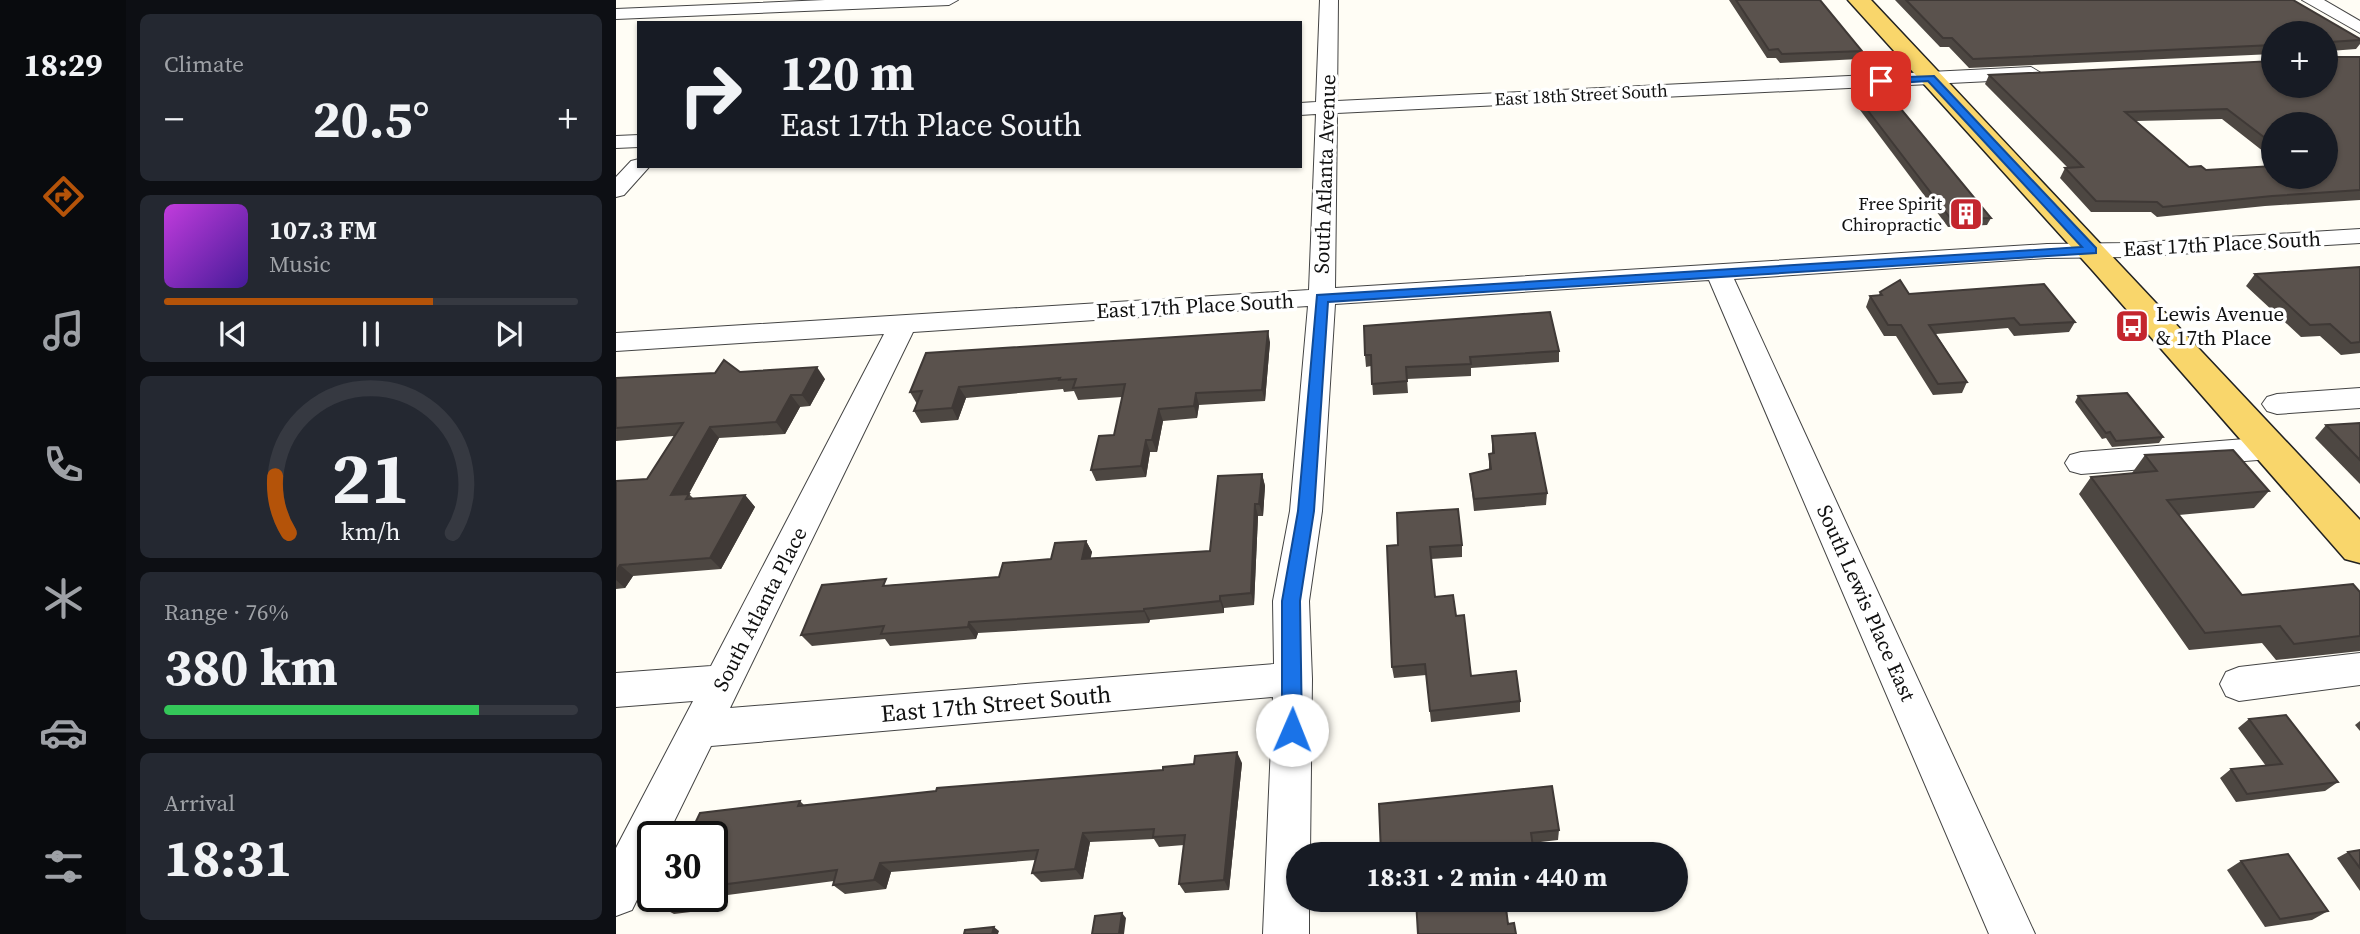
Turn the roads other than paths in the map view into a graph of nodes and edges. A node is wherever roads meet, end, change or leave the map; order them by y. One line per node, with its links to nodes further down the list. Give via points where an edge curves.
1 (949, 0): 5 (street)
2 (1329, 0): 11 (street, South Atlanta Avenue)
3 (1859, 0): 10 (main road)
4 (2311, 0): 8 (street)
5 (798, 3): 6 (street); 7 (street)
6 (616, 13)
7 (780, 21)
8 (2360, 28)
9 (2056, 72): 10 (street, East 18th Street South)
10 (1930, 78): 11 (street, East 18th Street South); 18 (main road)
11 (1327, 108): 12 (street, East 18th Street South); 20 (street, South Atlanta Avenue)
12 (1302, 109)
13 (637, 141): 14 (street)
14 (616, 142)
15 (637, 168): 16 (street)
16 (616, 190)
17 (2360, 236): 18 (street, East 17th Place South)
18 (2092, 251): 19 (street, East 17th Place South); 25 (main road)
19 (1719, 273): 20 (street, East 17th Place South); 36 (street, South Lewis Place East)
20 (1322, 298): 21 (street, East 17th Place South); 29 (street, South Atlanta Avenue, via 1306,511 1291,601)
21 (903, 324): 22 (street, East 17th Place South); 30 (street, South Atlanta Place)
22 (616, 342)
23 (2360, 398): 24 (street)
24 (2277, 404)
25 (2270, 448): 26 (street); 27 (main road)
26 (2081, 463)
27 (2360, 547)
28 (2360, 669): 31 (street)
29 (1293, 678): 33 (street, East 17th Street South); 35 (street, South Atlanta Avenue)
30 (724, 682): 32 (street); 33 (street, South Atlanta Place)
31 (2239, 684)
32 (616, 690)
33 (699, 729): 34 (street, South Atlanta Place)
34 (616, 894)
35 (1286, 934)
36 (2012, 934)

